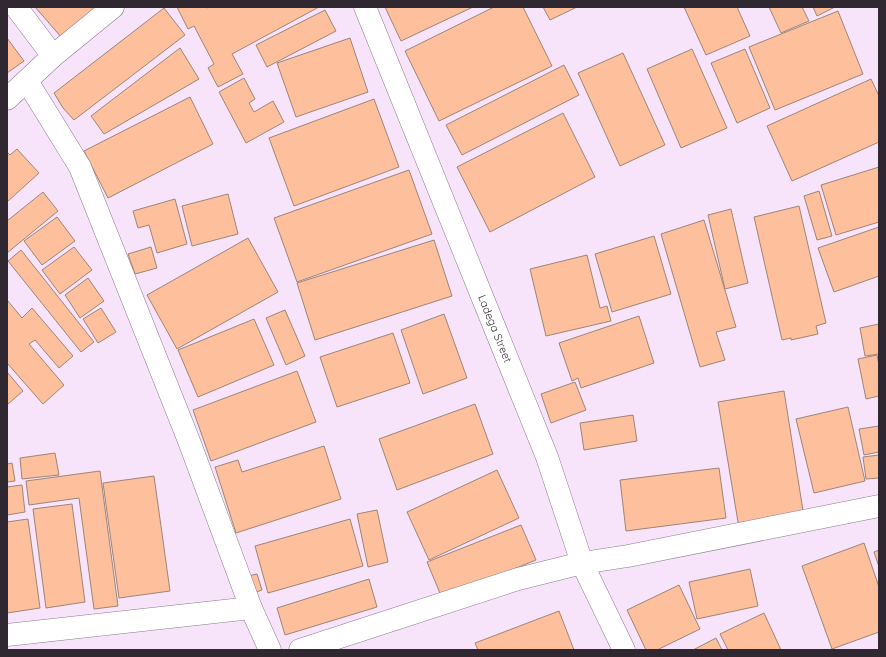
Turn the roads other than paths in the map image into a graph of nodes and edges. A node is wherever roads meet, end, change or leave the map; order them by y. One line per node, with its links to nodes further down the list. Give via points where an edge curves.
1 (16, 7): 4 (street)
2 (113, 7): 4 (street)
3 (365, 7): 8 (street, Ladega Street, via 547,457)
4 (53, 56): 5 (street)
5 (27, 81): 6 (street); 9 (street, via 80,167)
6 (7, 99)
7 (879, 506): 8 (street)
8 (582, 563): 12 (street, via 518,579); 13 (street, Ladega Street)
9 (251, 608): 10 (street); 11 (street)
10 (7, 635)
11 (270, 650)
12 (300, 650)
13 (624, 650)

